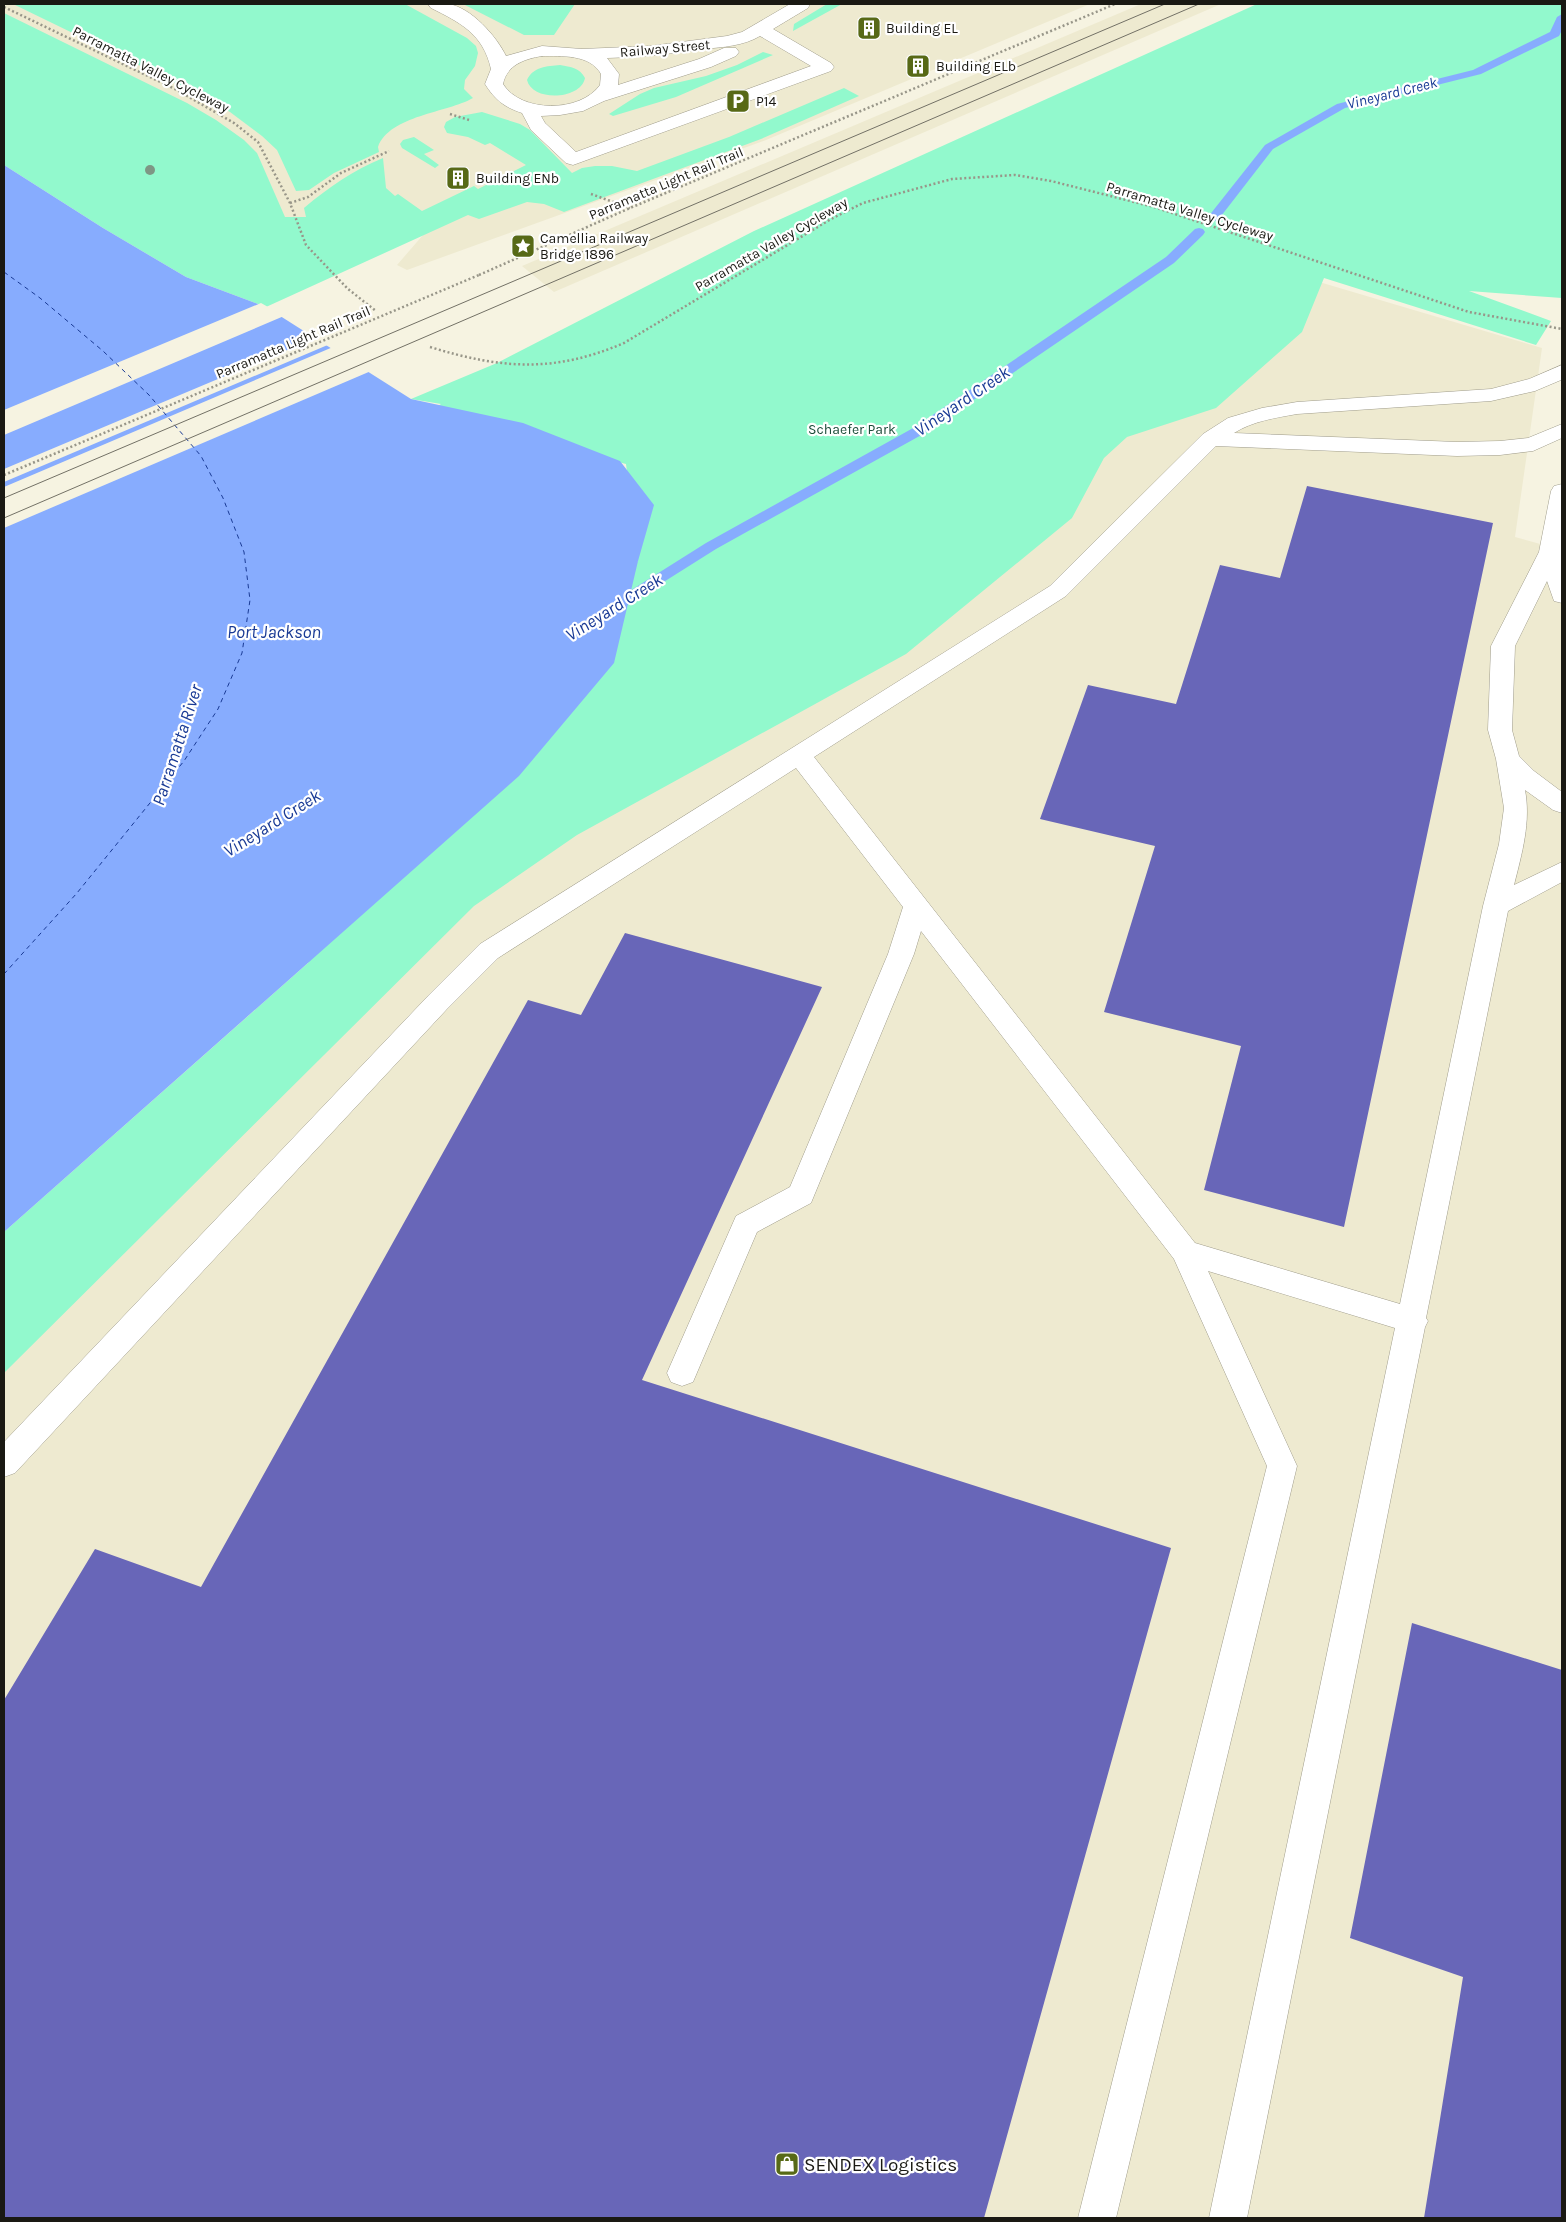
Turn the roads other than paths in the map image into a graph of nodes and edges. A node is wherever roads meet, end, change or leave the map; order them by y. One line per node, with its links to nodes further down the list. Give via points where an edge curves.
1 (437, 4): 3 (street)
2 (802, 4): 4 (street, Railway Street)
3 (467, 20): 5 (street); 7 (street, via 494,47)
4 (755, 32): 6 (street, Railway Street, via 679,49); 8 (street, Railway Street, via 721,57); 9 (street, via 825,67 573,159 537,126)
5 (550, 51): 6 (street, Railway Street); 7 (street, via 520,57)
6 (582, 54): 8 (street, via 600,62 610,74 610,85)
7 (500, 69): 9 (street, Railway Street, via 494,84 498,94)
8 (601, 96): 9 (street, Railway Street, via 574,108 552,111)
9 (529, 108)
10 (1562, 371): 12 (street, via 1548,381 1491,395 1297,408 1262,414 1234,423)
11 (1562, 430): 12 (street, via 1533,444 1457,450)
12 (1211, 438): 16 (street, via 1058,591)
13 (1562, 491): 14 (street)
14 (1550, 552): 15 (street); 17 (street, via 1503,646 1500,730)
15 (1562, 596)
16 (800, 756): 20 (street); 25 (street, via 489,951)
17 (1508, 759): 18 (street, via 1524,777); 21 (street, via 1516,808 1512,844)
18 (1562, 804)
19 (1562, 871): 21 (street)
20 (916, 906): 22 (street); 24 (street, via 901,954 800,1195 746,1224)
21 (1496, 906): 23 (street)
22 (1185, 1252): 23 (street); 26 (street, via 1282,1466)
23 (1412, 1321): 27 (street)
24 (682, 1372)
25 (4, 1464)
26 (1097, 2218)
27 (1228, 2218)

